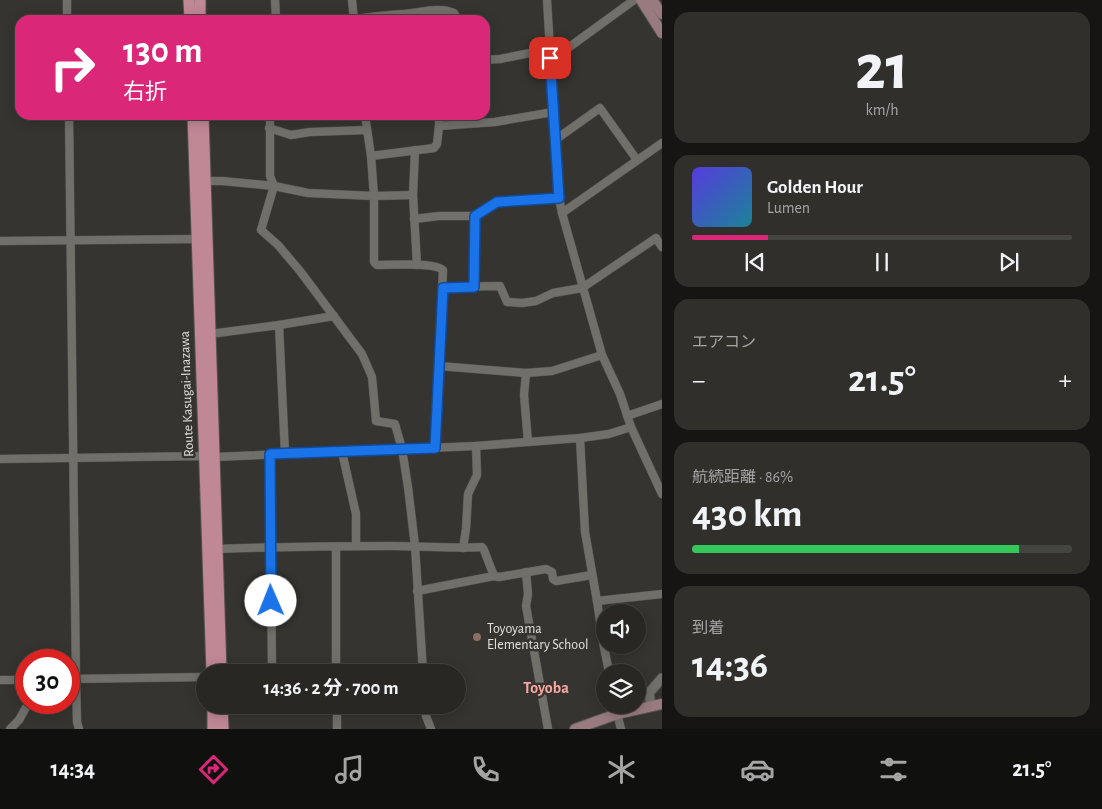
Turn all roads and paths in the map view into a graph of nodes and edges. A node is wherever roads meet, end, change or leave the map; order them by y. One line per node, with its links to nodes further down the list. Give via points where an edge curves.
1 (67, 0): 11 (street)
2 (189, 0): 12 (main road)
3 (200, 0): 13 (main road)
4 (275, 0): 14 (street)
5 (352, 0): 15 (street)
6 (547, 0): 19 (street)
7 (634, 0): 19 (street, via 557,56)
8 (641, 0): 18 (main road)
9 (652, 0): 10 (main road)
10 (662, 14)
11 (68, 15)
12 (190, 15)
13 (200, 15)
14 (276, 15)
15 (354, 15)
16 (395, 15): 17 (street, via 433,10 447,10)
17 (455, 15)
18 (662, 32)
19 (550, 54): 20 (street); 21 (street)
20 (490, 60)
21 (553, 112): 28 (street, via 504,121); 31 (street)
22 (69, 120): 44 (street)
23 (194, 120): 36 (main road, Route Kasugai-Inazawa)
24 (203, 120): 36 (main road, Route Kasugai-Inazawa)
25 (270, 120): 29 (street)
26 (366, 120): 30 (street)
27 (439, 120): 28 (street)
28 (439, 126): 33 (street, via 436,147)
29 (270, 128): 30 (street, via 291,135); 37 (street, via 270,176)
30 (367, 130): 34 (street)
31 (555, 140): 35 (street, via 600,108); 40 (street)
32 (662, 143): 35 (street)
33 (415, 150): 34 (street); 38 (street)
34 (371, 156): 39 (street)
35 (637, 160): 41 (street)
36 (200, 180): 37 (street); 45 (main road, Route Kasugai-Inazawa); 54 (main road, Route Kasugai-Inazawa)
37 (274, 186): 39 (street, via 308,193); 52 (street, via 261,230 283,252)
38 (413, 195): 39 (street); 43 (street)
39 (374, 196): 48 (street, via 374,262 377,265)
40 (559, 198): 41 (street); 42 (street, via 497,202)
41 (562, 213): 51 (street)
42 (475, 216): 43 (street); 49 (street)
43 (414, 219): 48 (street)
44 (71, 239): 45 (street); 46 (street); 69 (street)
45 (197, 239): 70 (main road, Route Kasugai-Inazawa)
46 (0, 241)
47 (662, 246): 51 (street, via 656,238)
48 (417, 265): 50 (street, via 443,270)
49 (474, 287): 50 (street); 51 (street, via 500,286 507,302 522,303)
50 (443, 288): 56 (street)
51 (582, 288): 55 (street)
52 (334, 316): 53 (street); 65 (street, via 362,354 372,377 376,421 395,424)
53 (279, 325): 54 (street); 68 (street)
54 (210, 334): 70 (main road, Route Kasugai-Inazawa)
55 (602, 355): 57 (street, via 552,372); 59 (street)
56 (439, 366): 57 (street); 64 (street)
57 (526, 373): 62 (street, via 524,394)
58 (662, 404): 59 (street)
59 (627, 416): 60 (street)
60 (631, 427): 61 (street); 72 (street)
61 (580, 438): 62 (street); 80 (street, via 585,532)
62 (528, 442): 63 (street)
63 (476, 446): 64 (street); 77 (street, via 477,475 468,494)
64 (435, 448): 65 (street)
65 (402, 449): 66 (street); 74 (street)
66 (342, 452): 68 (street); 73 (street, via 356,514)
67 (270, 454): 68 (street); 70 (street); 75 (street)
68 (285, 454)
69 (74, 457): 70 (street); 71 (street); 85 (street)
70 (209, 457): 78 (main road, Route Kasugai-Inazawa); 86 (main road, Route Kasugai-Inazawa)
71 (0, 458)
72 (662, 494)
73 (356, 546): 74 (street); 76 (street)
74 (415, 546): 77 (street); 82 (street)
75 (270, 547): 76 (street); 78 (street); 88 (street)
76 (336, 547): 89 (street)
77 (463, 548): 81 (street, via 482,547)
78 (218, 549): 87 (main road, Route Kasugai-Inazawa)
79 (526, 572): 80 (street, via 546,569 552,572 556,581); 81 (street); 112 (street, via 526,606)
80 (592, 575): 84 (street)
81 (494, 576): 82 (street)
82 (417, 591): 90 (street)
83 (662, 594): 84 (street)
84 (597, 601): 91 (street)
85 (72, 649)
86 (212, 664)
87 (221, 664)
88 (272, 664)
89 (336, 664)
90 (422, 664)
91 (607, 664)
92 (196, 677): 94 (street)
93 (662, 678): 97 (street, via 649,693)
94 (80, 679)
95 (0, 680): 96 (street)
96 (15, 680)
97 (657, 705)
98 (22, 714): 106 (street)
99 (76, 714): 107 (street)
100 (213, 714): 108 (main road)
101 (222, 714): 109 (main road)
102 (337, 714): 110 (street)
103 (426, 714): 111 (street)
104 (607, 714): 113 (main road)
105 (617, 714): 114 (street)
106 (10, 729)
107 (79, 729)
108 (213, 729)
109 (223, 729)
110 (337, 729)
111 (431, 729)
112 (548, 729)
113 (575, 729)
114 (621, 729)

